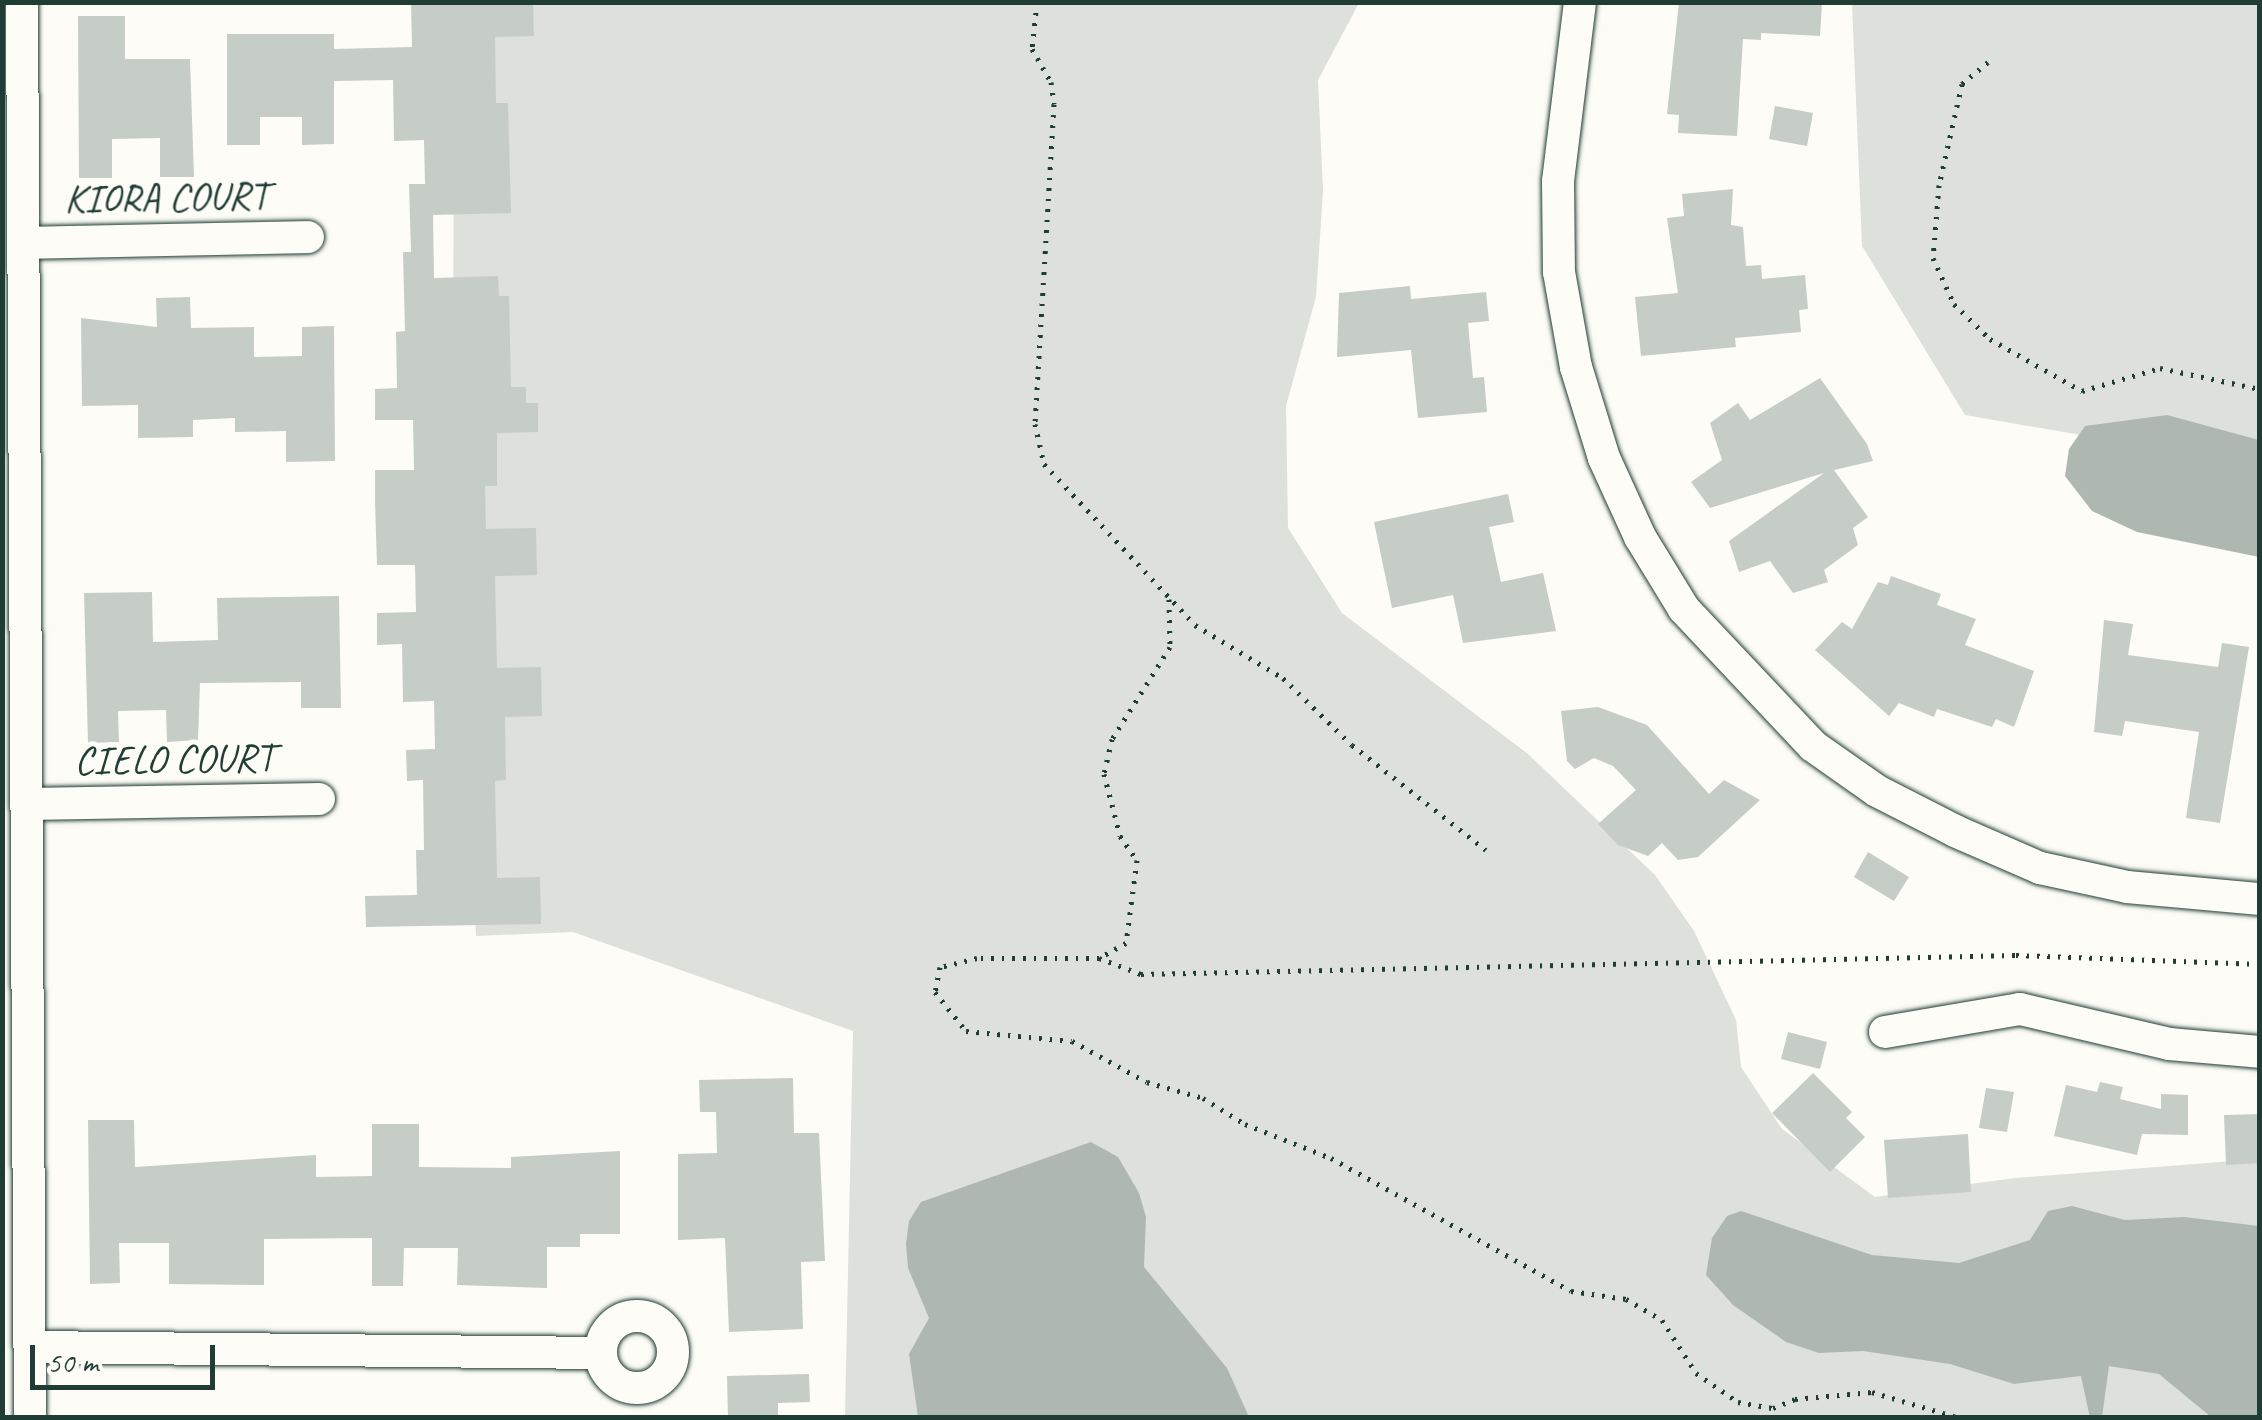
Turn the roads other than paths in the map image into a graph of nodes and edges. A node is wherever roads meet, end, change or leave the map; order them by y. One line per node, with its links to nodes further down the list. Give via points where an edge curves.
1 (22, 2): 4 (street)
2 (1580, 2): 7 (street, via 1558,181 1559,272 1576,367 1604,458 1640,537 1684,609 1813,746 1876,791 1955,831 2075,876 2220,900)
3 (308, 237): 4 (street, KIORA COURT)
4 (25, 243): 6 (street)
5 (319, 798): 6 (street, CIELO COURT)
6 (30, 804): 10 (street)
7 (2260, 899)
8 (1885, 1032): 9 (street, via 2020,1009 2169,1044)
9 (2260, 1052)
10 (30, 1347): 11 (street); 12 (street)
11 (601, 1352)
12 (30, 1418)

